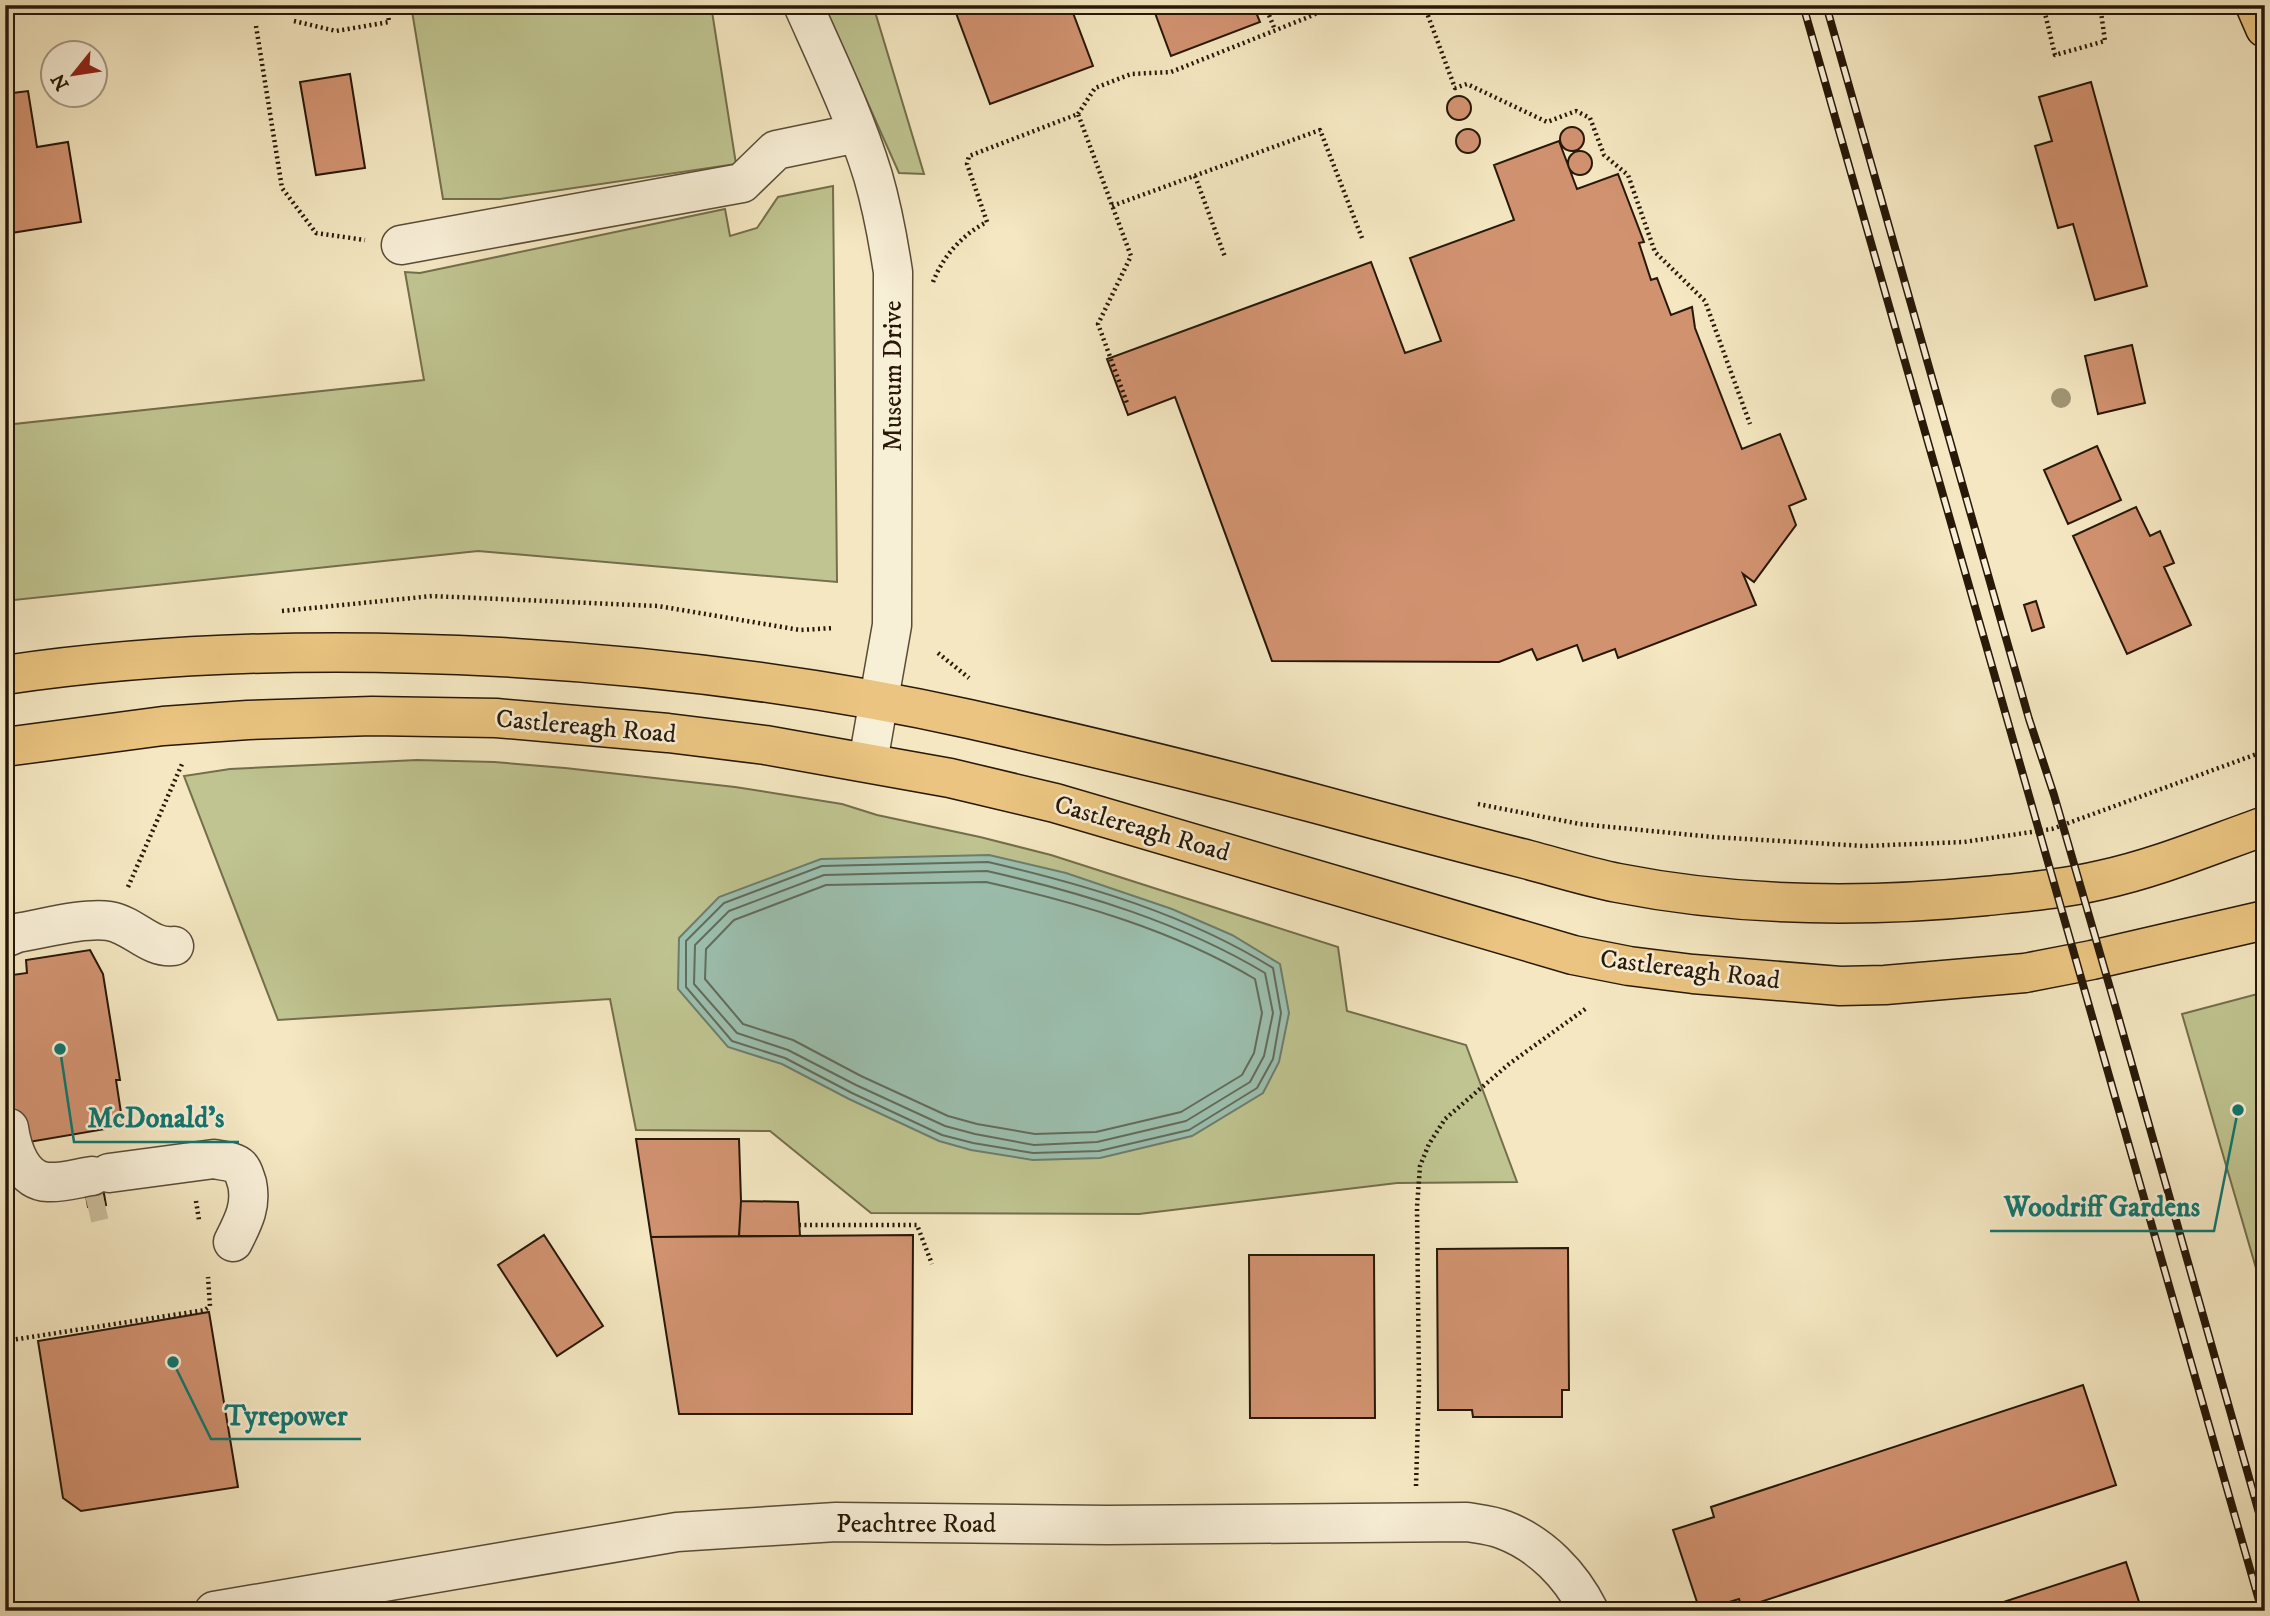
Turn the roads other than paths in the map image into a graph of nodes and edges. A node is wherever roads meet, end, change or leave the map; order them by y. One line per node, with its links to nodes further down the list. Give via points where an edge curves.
1 (803, 5): 4 (street, Museum Drive)
2 (2255, 5): 3 (main road)
3 (2265, 28)
4 (858, 133): 5 (street, via 776,150 742,183); 7 (street, Museum Drive, via 886,228 894,292 892,625)
5 (401, 245)
6 (5, 675): 7 (main road, via 145,658 421,653 714,675)
7 (880, 702): 9 (street, Museum Drive); 10 (main road, via 1240,784 1617,883 1702,896 1856,904 1926,902 2069,887 2134,872)
8 (5, 747): 9 (main road, Castlereagh Road, via 163,726 386,716 496,718 668,733)
9 (869, 762): 11 (main road, Castlereagh Road, via 1055,803 1573,955 1693,974 1840,986 1956,979 2092,960)
10 (2265, 826)
11 (2265, 920)
12 (5, 939): 13 (street, via 98,920 125,926 154,944)
13 (174, 946)
14 (11, 1140): 15 (street, via 30,1194 47,1206 63,1207 98,1188 184,1163 214,1159 240,1166 249,1206)
15 (233, 1242)
16 (214, 1611): 17 (street, Peachtree Road, via 677,1532 836,1522 1467,1522 1532,1542 1557,1565)
17 (1589, 1611)

